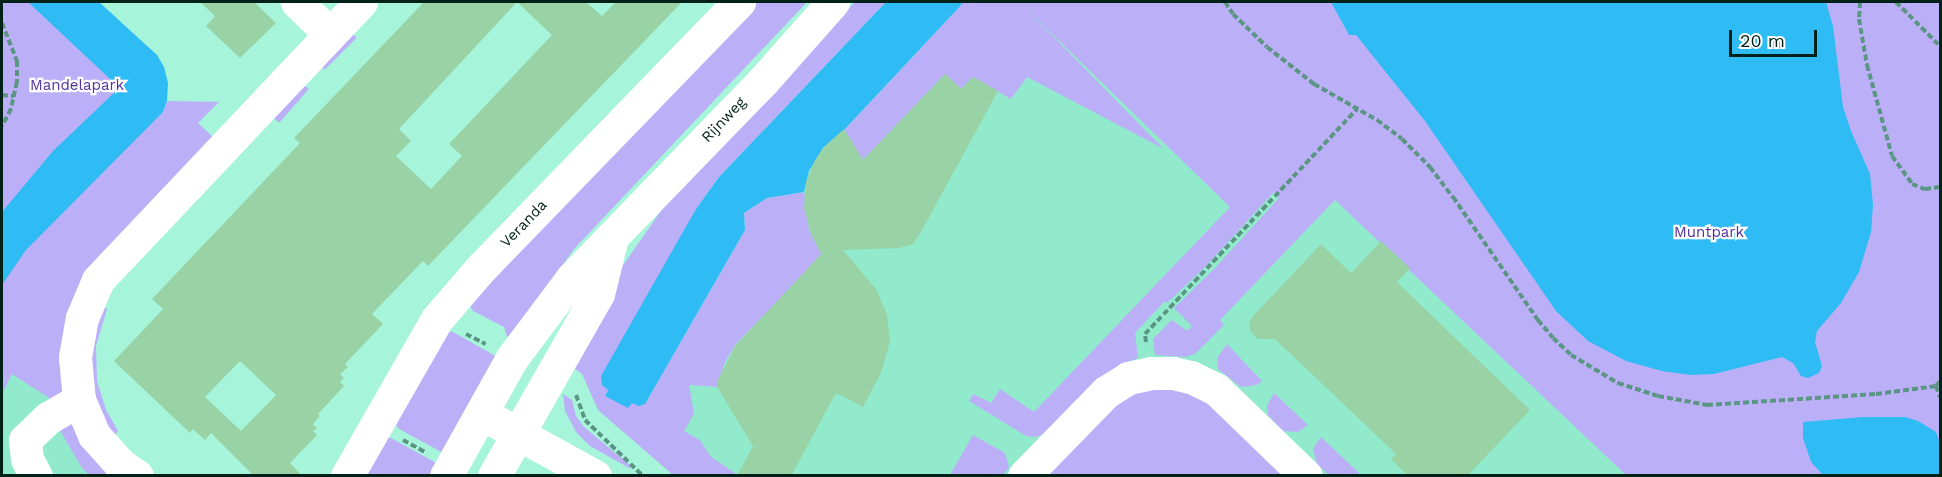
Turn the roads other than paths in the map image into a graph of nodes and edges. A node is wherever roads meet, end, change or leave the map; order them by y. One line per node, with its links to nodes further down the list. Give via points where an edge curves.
1 (297, 2): 5 (street)
2 (360, 2): 5 (street)
3 (739, 2): 12 (street, Veranda, via 436,319)
4 (833, 2): 6 (street, Rijnweg, via 763,81)
5 (330, 34): 7 (street, via 98,280 82,318 75,357)
6 (612, 237): 8 (street, Rijnweg, via 572,278 512,358); 9 (street, via 598,294)
7 (79, 400): 10 (street, via 48,418 25,440 27,459); 11 (street, via 94,435 120,464)
8 (482, 413): 9 (street); 13 (street, Rijnweg)
9 (517, 433): 14 (street); 15 (street)
10 (36, 476)
11 (137, 476)
12 (347, 476)
13 (446, 476)
14 (494, 476)
15 (595, 476)
16 (1024, 476): 17 (street, via 1106,392 1128,378 1151,373 1191,377 1216,389)
17 (1306, 476)

